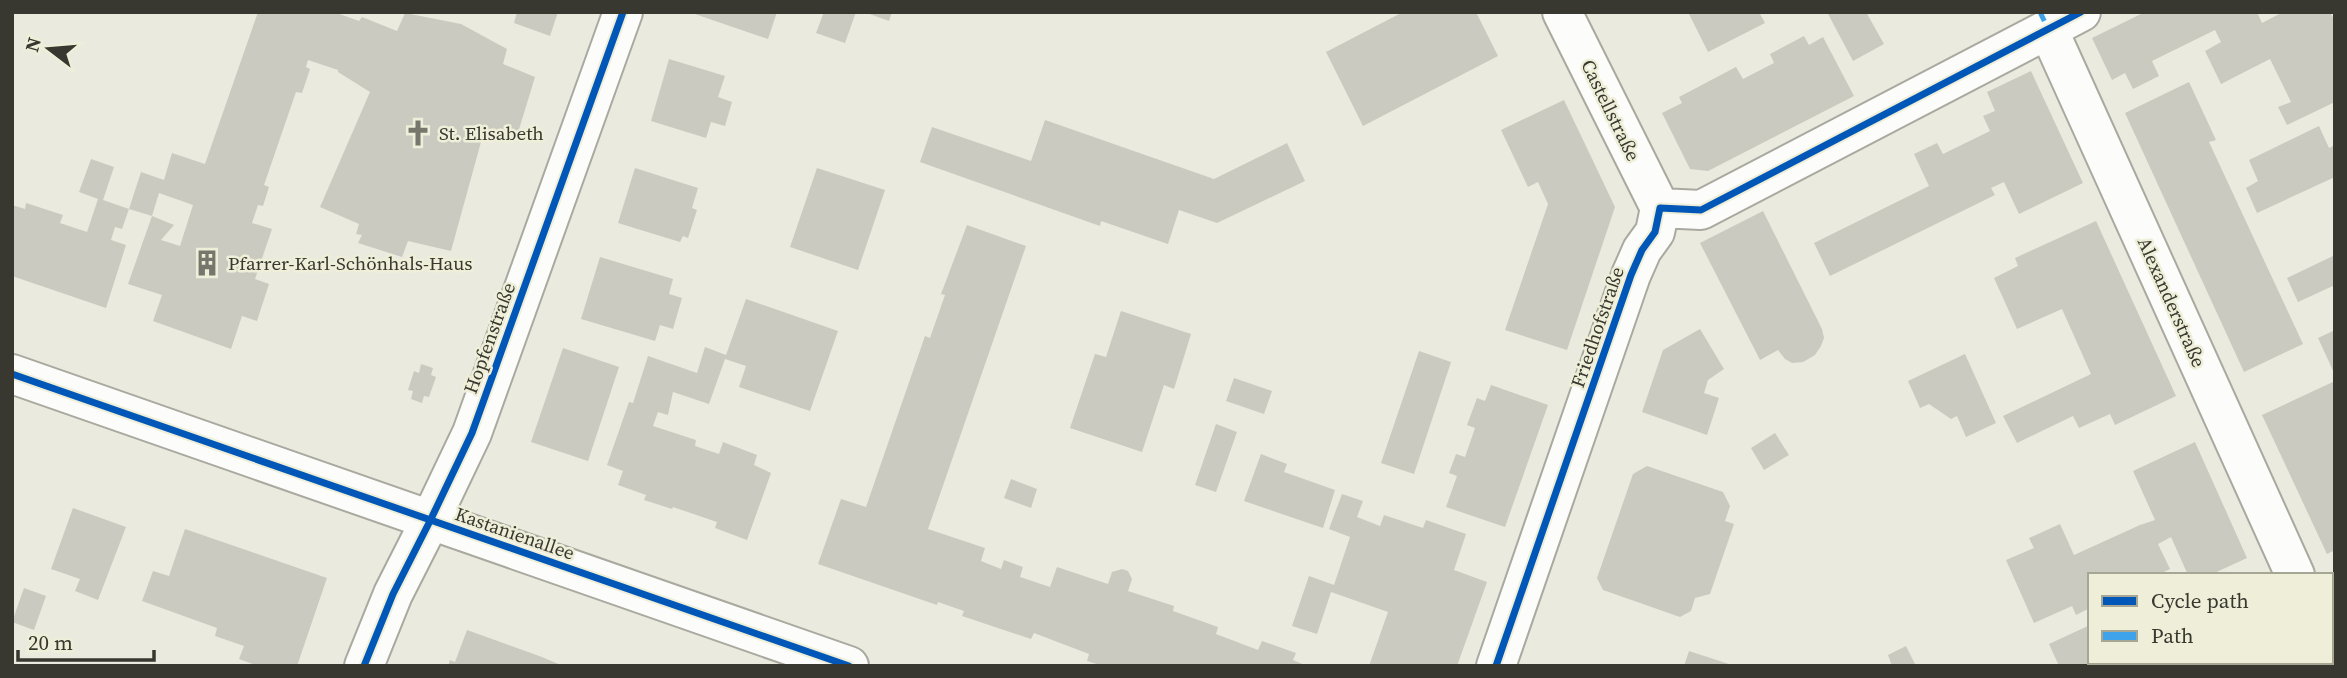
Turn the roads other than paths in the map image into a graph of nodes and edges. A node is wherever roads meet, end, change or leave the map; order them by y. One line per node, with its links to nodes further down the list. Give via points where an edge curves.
1 (623, 12): 6 (street, Hopfenstraße, via 472,433)
2 (1562, 12): 4 (street, Castellstraße)
3 (2065, 20): 4 (street, via 1701,210); 7 (street, Alexanderstraße)
4 (1660, 208): 10 (street, Friedhofstraße, via 1655,232 1631,275)
5 (12, 374): 6 (street, Kastanienallee)
6 (430, 521): 8 (street, Hopfenstraße); 9 (street, Kastanienallee)
7 (2294, 573)
8 (364, 666)
9 (849, 666)
10 (1496, 666)

